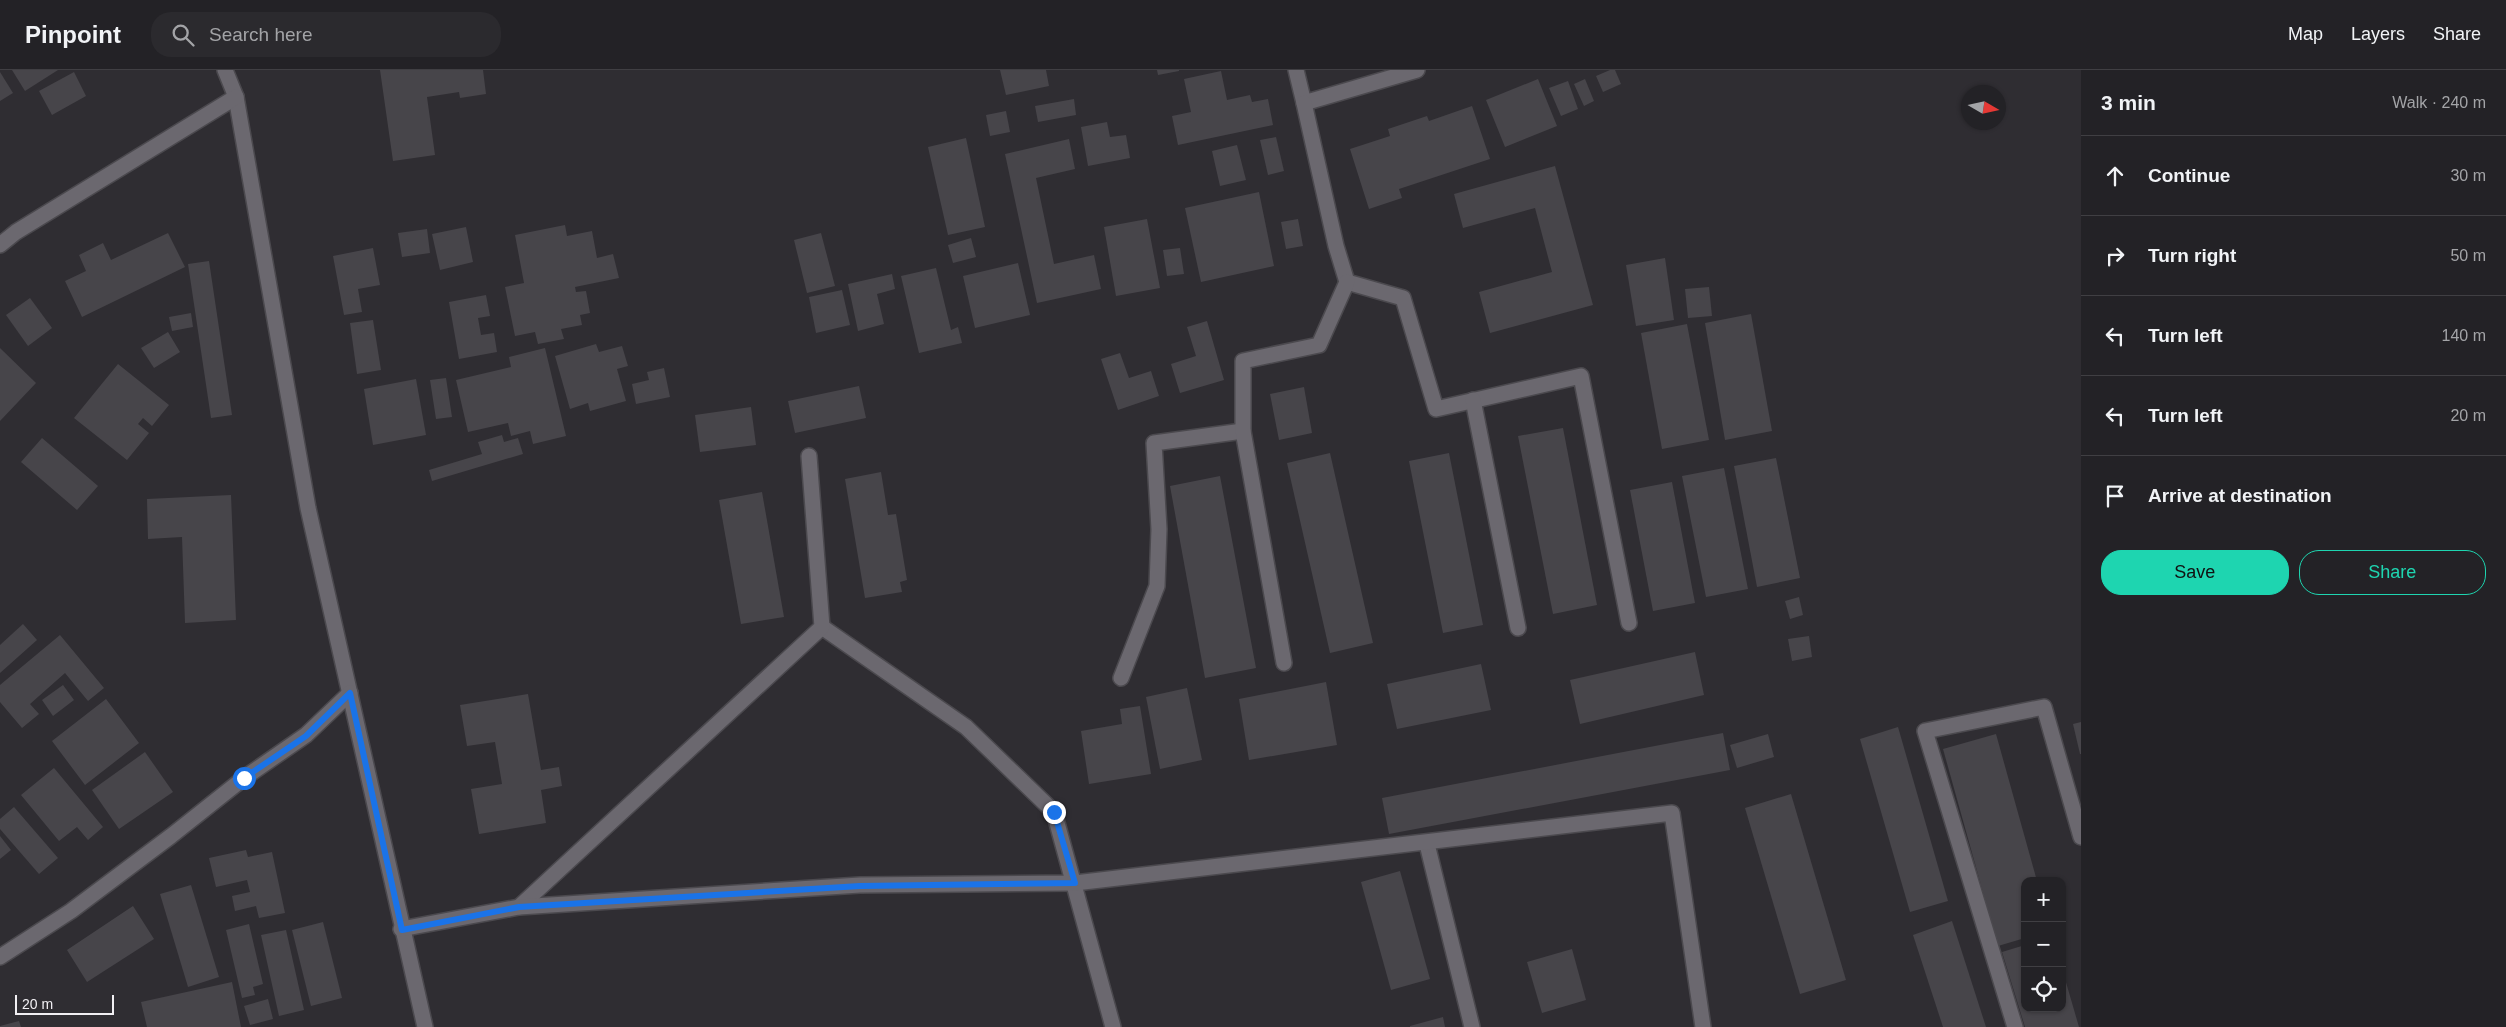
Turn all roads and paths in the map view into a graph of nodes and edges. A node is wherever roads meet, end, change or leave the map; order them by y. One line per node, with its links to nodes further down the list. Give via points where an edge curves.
1 (225, 70): 4 (street)
2 (1296, 70): 5 (street)
3 (1417, 70): 5 (street)
4 (236, 97): 6 (street, via 16,232); 16 (street, via 308,508)
5 (1304, 103): 7 (street)
6 (0, 245)
7 (1347, 282): 8 (street, via 1404,298 1436,408); 9 (street, via 1319,345 1242,361)
8 (1474, 400): 11 (street, via 1581,376); 13 (street)
9 (1242, 430): 14 (street); 15 (street, via 1154,443 1160,529 1157,586)
10 (809, 456): 12 (street)
11 (1629, 623)
12 (822, 627): 19 (street, via 966,727 1054,812); 20 (street)
13 (1518, 628)
14 (1284, 663)
15 (1121, 678)
16 (350, 693): 21 (street); 22 (street, via 306,736 244,778 71,911)
17 (2081, 837): 27 (street, via 2044,707 1926,731)
18 (1426, 844): 19 (street); 25 (street); 26 (street, via 1672,813)
19 (1075, 883): 20 (street, via 860,886); 24 (street)
20 (519, 907): 21 (street)
21 (402, 930): 23 (street)
22 (0, 957)
23 (425, 1027)
24 (1113, 1027)
25 (1472, 1027)
26 (1703, 1027)
27 (2015, 1027)

